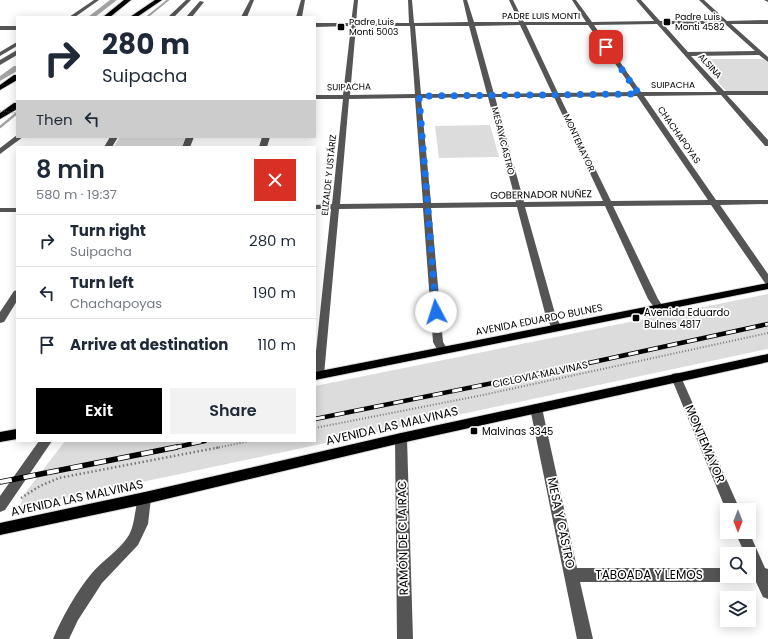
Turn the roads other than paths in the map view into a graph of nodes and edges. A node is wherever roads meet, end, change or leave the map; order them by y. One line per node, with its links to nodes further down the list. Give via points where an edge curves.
1 (97, 0): 17 (street)
2 (121, 0): 18 (highway)
3 (128, 0): 19 (highway)
4 (153, 0): 20 (highway)
5 (159, 0): 21 (highway)
6 (189, 0): 22 (street)
7 (252, 0): 24 (street)
8 (303, 0): 25 (street)
9 (356, 0): 33 (street, ELIZALDE Y USTÁRIZ)
10 (410, 0): 34 (street)
11 (465, 0): 30 (street, MESA Y CASTRO)
12 (512, 0): 31 (street, MONTEMAYOR)
13 (574, 0): 28 (street, CHACHAPOYAS)
14 (638, 0): 29 (street, ALSINA)
15 (701, 0): 26 (street)
16 (202, 2): 23 (street)
17 (73, 16)
18 (106, 16)
19 (106, 16)
20 (133, 16)
21 (134, 16)
22 (172, 16)
23 (190, 16)
24 (244, 16)
25 (299, 16)
26 (726, 22): 27 (street, PADRE LUIS MONTI); 29 (street, PADRE LUIS MONTI); 39 (street)
27 (768, 22)
28 (590, 23): 29 (street, PADRE LUIS MONTI); 31 (street, PADRE LUIS MONTI); 50 (street, CHACHAPOYAS)
29 (659, 23): 41 (street, ALSINA)
30 (472, 24): 31 (street, PADRE LUIS MONTI); 34 (street, PADRE LUIS MONTI); 51 (street, MESA Y CASTRO)
31 (523, 24): 52 (street, MONTEMAYOR)
32 (316, 25): 33 (street, PADRE LUIS MONTI)
33 (354, 25): 34 (street, PADRE LUIS MONTI); 53 (street, ELIZALDE Y USTÁRIZ)
34 (412, 25): 54 (street)
35 (0, 28): 36 (street)
36 (16, 28)
37 (16, 45): 40 (street)
38 (16, 53): 43 (street)
39 (760, 53): 41 (street); 42 (street)
40 (0, 54)
41 (686, 54): 48 (street, ALSINA)
42 (768, 60)
43 (0, 63)
44 (16, 73): 46 (highway)
45 (16, 78): 47 (highway)
46 (0, 83)
47 (0, 88)
48 (722, 93): 49 (street, SUIPACHA); 50 (street, SUIPACHA); 61 (street, ALSINA)
49 (768, 93)
50 (639, 94): 52 (street, SUIPACHA); 64 (street, CHACHAPOYAS)
51 (492, 95): 52 (street, SUIPACHA); 54 (street, SUIPACHA); 66 (street, MESA Y CASTRO)
52 (556, 95): 65 (street, MONTEMAYOR)
53 (346, 96): 54 (street, SUIPACHA); 55 (street, SUIPACHA); 69 (street, ELIZALDE Y USTÁRIZ)
54 (419, 96): 67 (street)
55 (316, 97)
56 (16, 99): 58 (highway)
57 (16, 106): 59 (highway)
58 (0, 110)
59 (0, 117)
60 (18, 138): 62 (street)
61 (768, 144)
62 (0, 152)
63 (768, 202): 64 (street, GOBERNADOR NUÑEZ)
64 (714, 203): 65 (street, GOBERNADOR NUÑEZ); 72 (street, CHACHAPOYAS)
65 (608, 204): 66 (street, GOBERNADOR NUÑEZ); 75 (street, MONTEMAYOR)
66 (520, 205): 67 (street, GOBERNADOR NUÑEZ); 77 (street, MESA Y CASTRO, via 551,317)
67 (428, 206): 69 (street, GOBERNADOR NUÑEZ); 78 (street, via 438,342)
68 (316, 207): 69 (street, GOBERNADOR NUÑEZ)
69 (336, 207): 80 (street, ELIZALDE Y USTÁRIZ)
70 (0, 210): 71 (street)
71 (16, 210)
72 (768, 281)
73 (768, 286): 75 (main road, AVENIDA EDUARDO BULNES)
74 (16, 294): 76 (street)
75 (659, 308): 77 (main road, AVENIDA EDUARDO BULNES)
76 (0, 320)
77 (557, 328): 78 (main road, AVENIDA EDUARDO BULNES)
78 (443, 350): 80 (main road, AVENIDA EDUARDO BULNES)
79 (765, 360): 81 (main road, AVENIDA LAS MALVINAS)
80 (317, 375)
81 (676, 377): 82 (main road, AVENIDA LAS MALVINAS); 88 (street, MONTEMAYOR)
82 (536, 408): 85 (main road, AVENIDA LAS MALVINAS); 92 (street, MESA Y CASTRO)
83 (16, 434): 84 (main road)
84 (0, 437)
85 (401, 438): 87 (main road, AVENIDA LAS MALVINAS); 97 (street, RAMÓN DE CLAIRAC)
86 (45, 442): 89 (street)
87 (145, 498): 90 (main road, AVENIDA LAS MALVINAS); 96 (street, via 141,524 133,541 97,578)
88 (730, 503)
89 (0, 506)
90 (0, 530)
91 (745, 539): 94 (street)
92 (572, 575): 93 (street, TABOADA Y LEMOS); 98 (street, MESA Y CASTRO)
93 (720, 575)
94 (759, 575): 95 (street)
95 (768, 592)
96 (61, 639)
97 (405, 639)
98 (585, 639)

